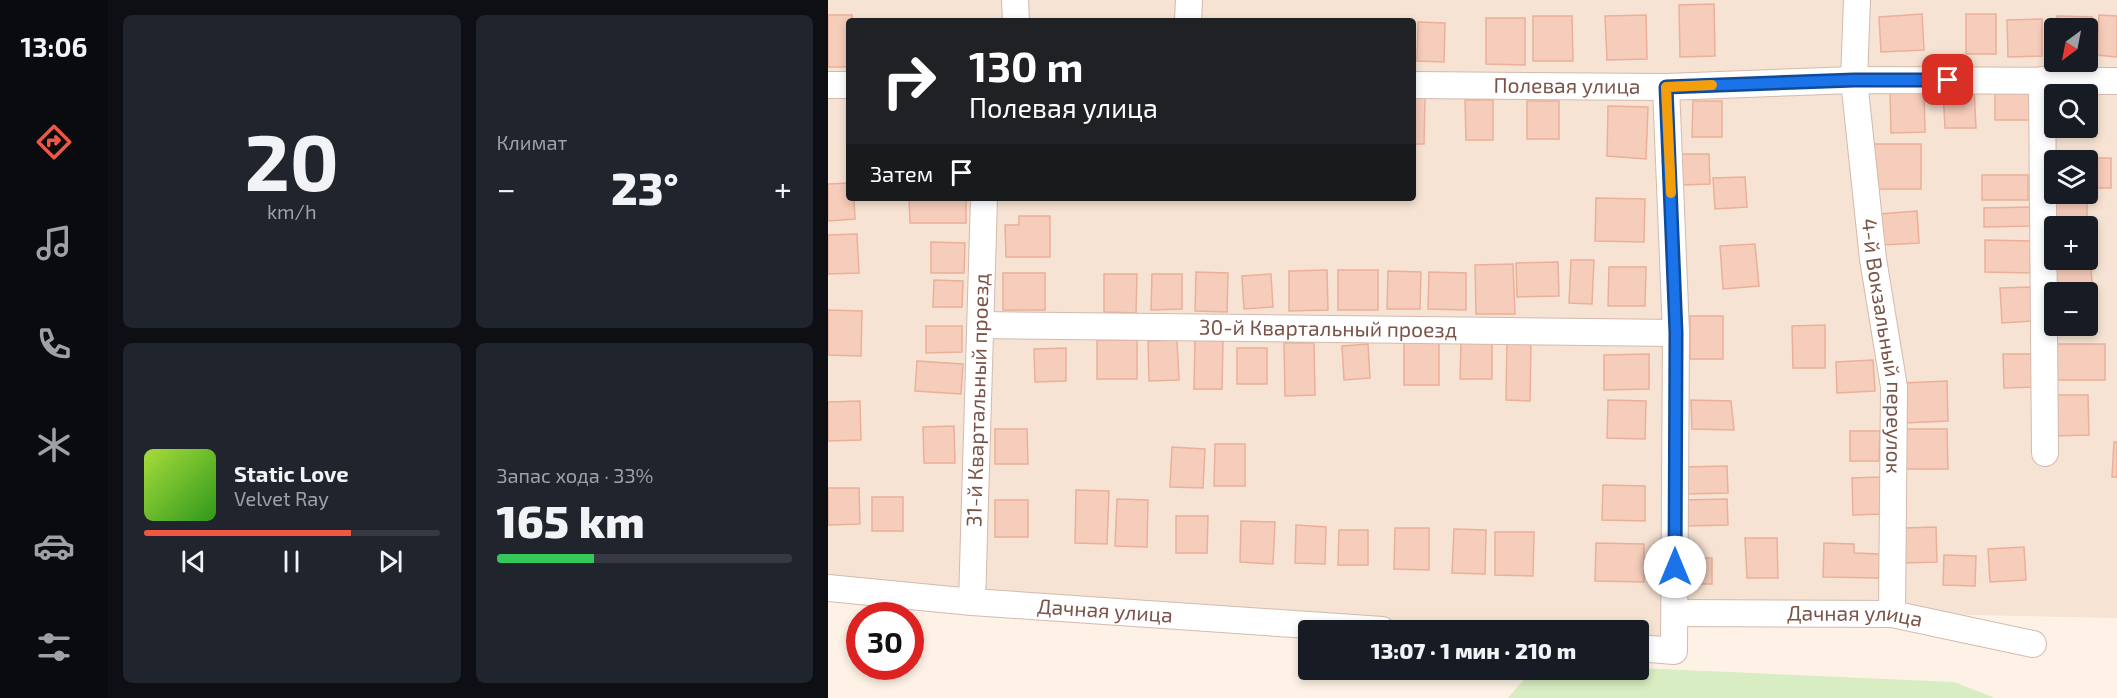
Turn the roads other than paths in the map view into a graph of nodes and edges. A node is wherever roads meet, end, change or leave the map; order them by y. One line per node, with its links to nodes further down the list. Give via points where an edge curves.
1 (1015, 0): 4 (street)
2 (1189, 0): 5 (street)
3 (1857, 0): 6 (street, 4-й Вокзальный переулок)
4 (1016, 18)
5 (1188, 18)
6 (1854, 80): 7 (street, Полевая улица); 12 (street, Полевая улица); 20 (street, 4-й Вокзальный переулок, via 1873,259 1894,387)
7 (2042, 80): 8 (street, Полевая улица); 16 (street)
8 (2117, 81)
9 (828, 85): 10 (street)
10 (846, 85)
11 (1416, 85): 12 (street, Полевая улица)
12 (1666, 87): 15 (street)
13 (984, 201): 14 (street, 31-й Квартальный проезд)
14 (982, 325): 15 (street, 30-й Квартальный проезд); 18 (street, 31-й Квартальный проезд)
15 (1676, 333): 19 (street)
16 (2045, 453)
17 (828, 588): 18 (street, Дачная улица)
18 (972, 602): 21 (street, Дачная улица)
19 (1675, 613): 20 (street, Дачная улица); 23 (street, via 1674,651)
20 (1892, 614): 22 (street, Дачная улица)
21 (1298, 624)
22 (2033, 644)
23 (1649, 649)

